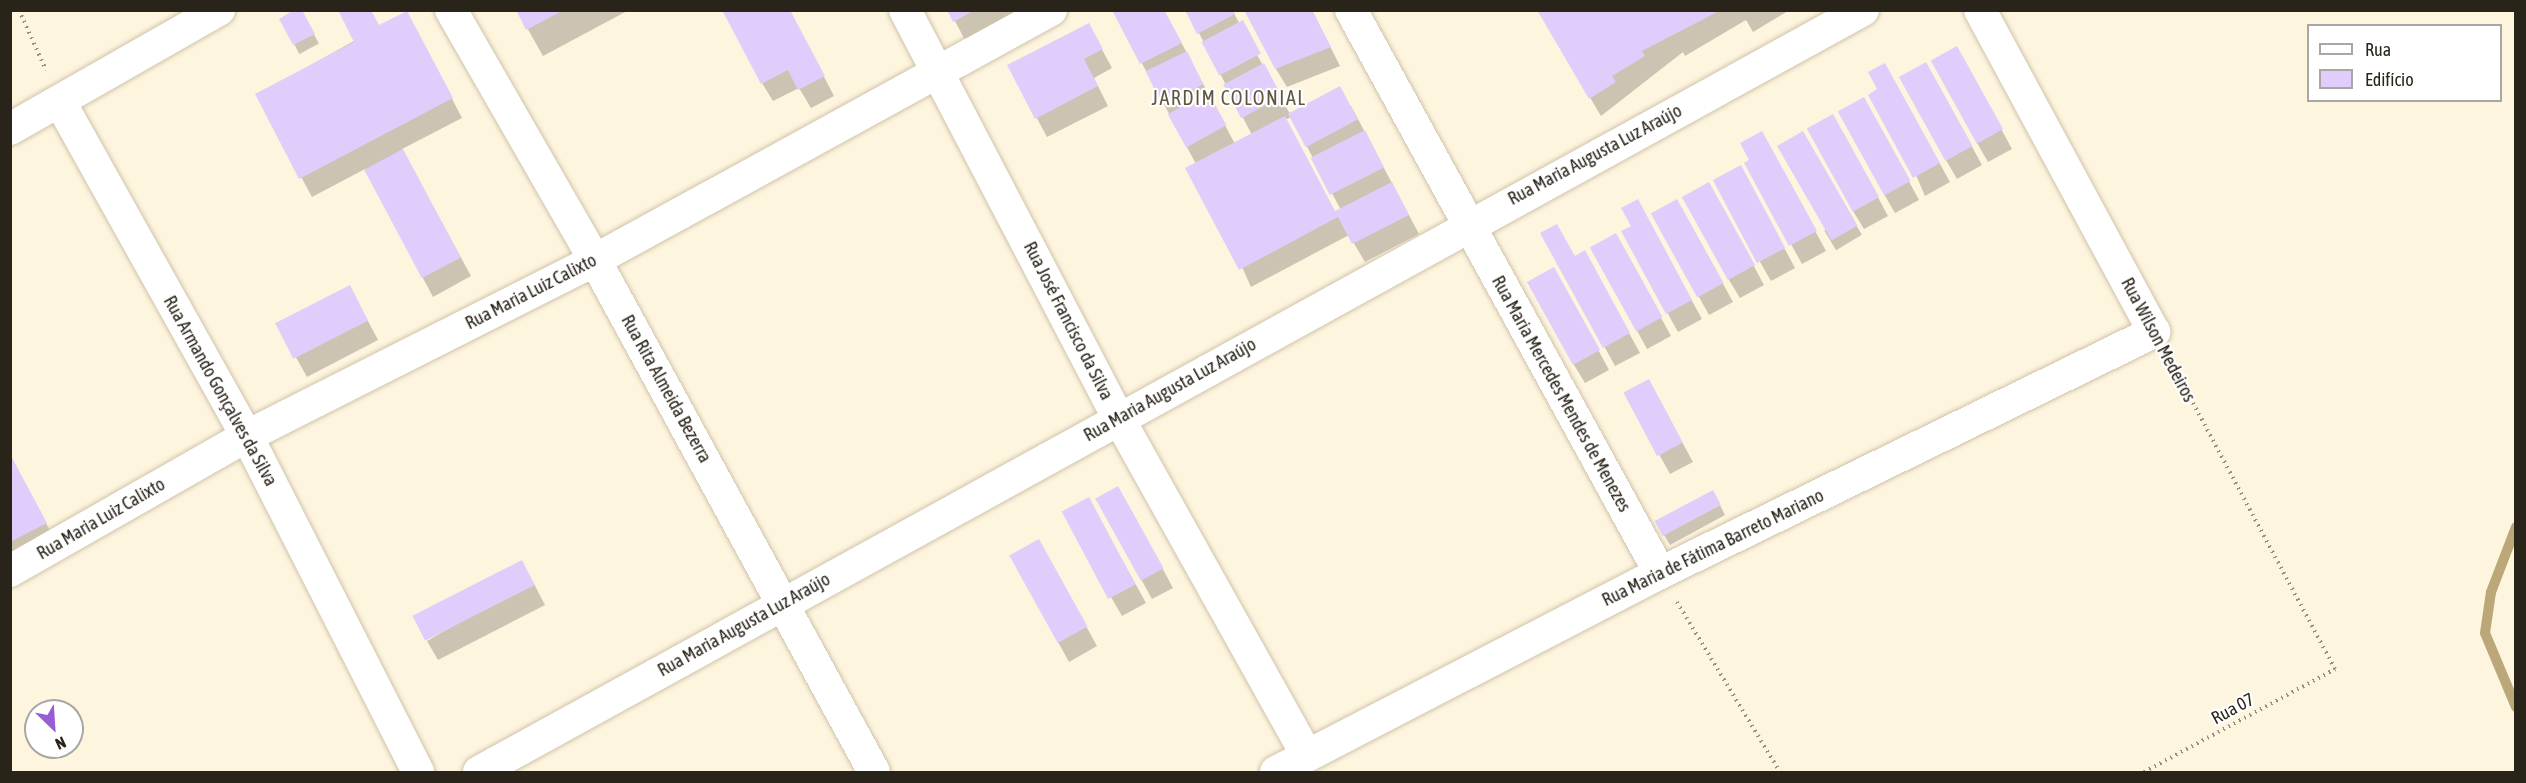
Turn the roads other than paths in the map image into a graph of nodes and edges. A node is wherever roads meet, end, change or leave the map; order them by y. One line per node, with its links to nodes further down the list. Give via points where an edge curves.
1 (219, 10): 9 (street)
2 (450, 10): 12 (street, Rua Rita Almeida Bezerra)
3 (905, 10): 8 (street, Rua José Francisco da Silva)
4 (1051, 10): 8 (street, Rua Maria Luiz Calixto)
5 (1351, 10): 11 (street, Rua Maria Mercedes Mendes de Menezes)
6 (1863, 10): 11 (street, Rua Maria Augusta Luz Araújo)
7 (1980, 10): 13 (street, Rua Wilson Medeiros)
8 (938, 70): 12 (street, Rua Maria Luiz Calixto); 14 (street, Rua José Francisco da Silva)
9 (60, 102): 10 (street); 15 (street, Rua Armando Gonçalves da Silva)
10 (10, 129)
11 (1467, 224): 14 (street, Rua Maria Augusta Luz Araújo); 17 (street, Rua Maria Mercedes Mendes de Menezes)
12 (595, 260): 15 (street, Rua Maria Luiz Calixto); 18 (street, Rua Rita Almeida Bezerra)
13 (2154, 332): 17 (street, Rua Maria de Fátima Barreto Mariano)
14 (1119, 419): 18 (street, Rua Maria Augusta Luz Araújo); 19 (street, Rua José Francisco da Silva)
15 (247, 436): 16 (street, Rua Maria Luiz Calixto); 20 (street, Rua Armando Gonçalves da Silva)
16 (10, 571)
17 (1660, 573): 19 (street, Rua Maria de Fátima Barreto Mariano)
18 (784, 603): 21 (street, Rua Maria Augusta Luz Araújo); 22 (street, Rua Rita Almeida Bezerra)
19 (1307, 755): 23 (street, Rua Maria de Fátima Barreto Mariano)
20 (418, 772)
21 (479, 772)
22 (874, 772)
23 (1276, 772)

